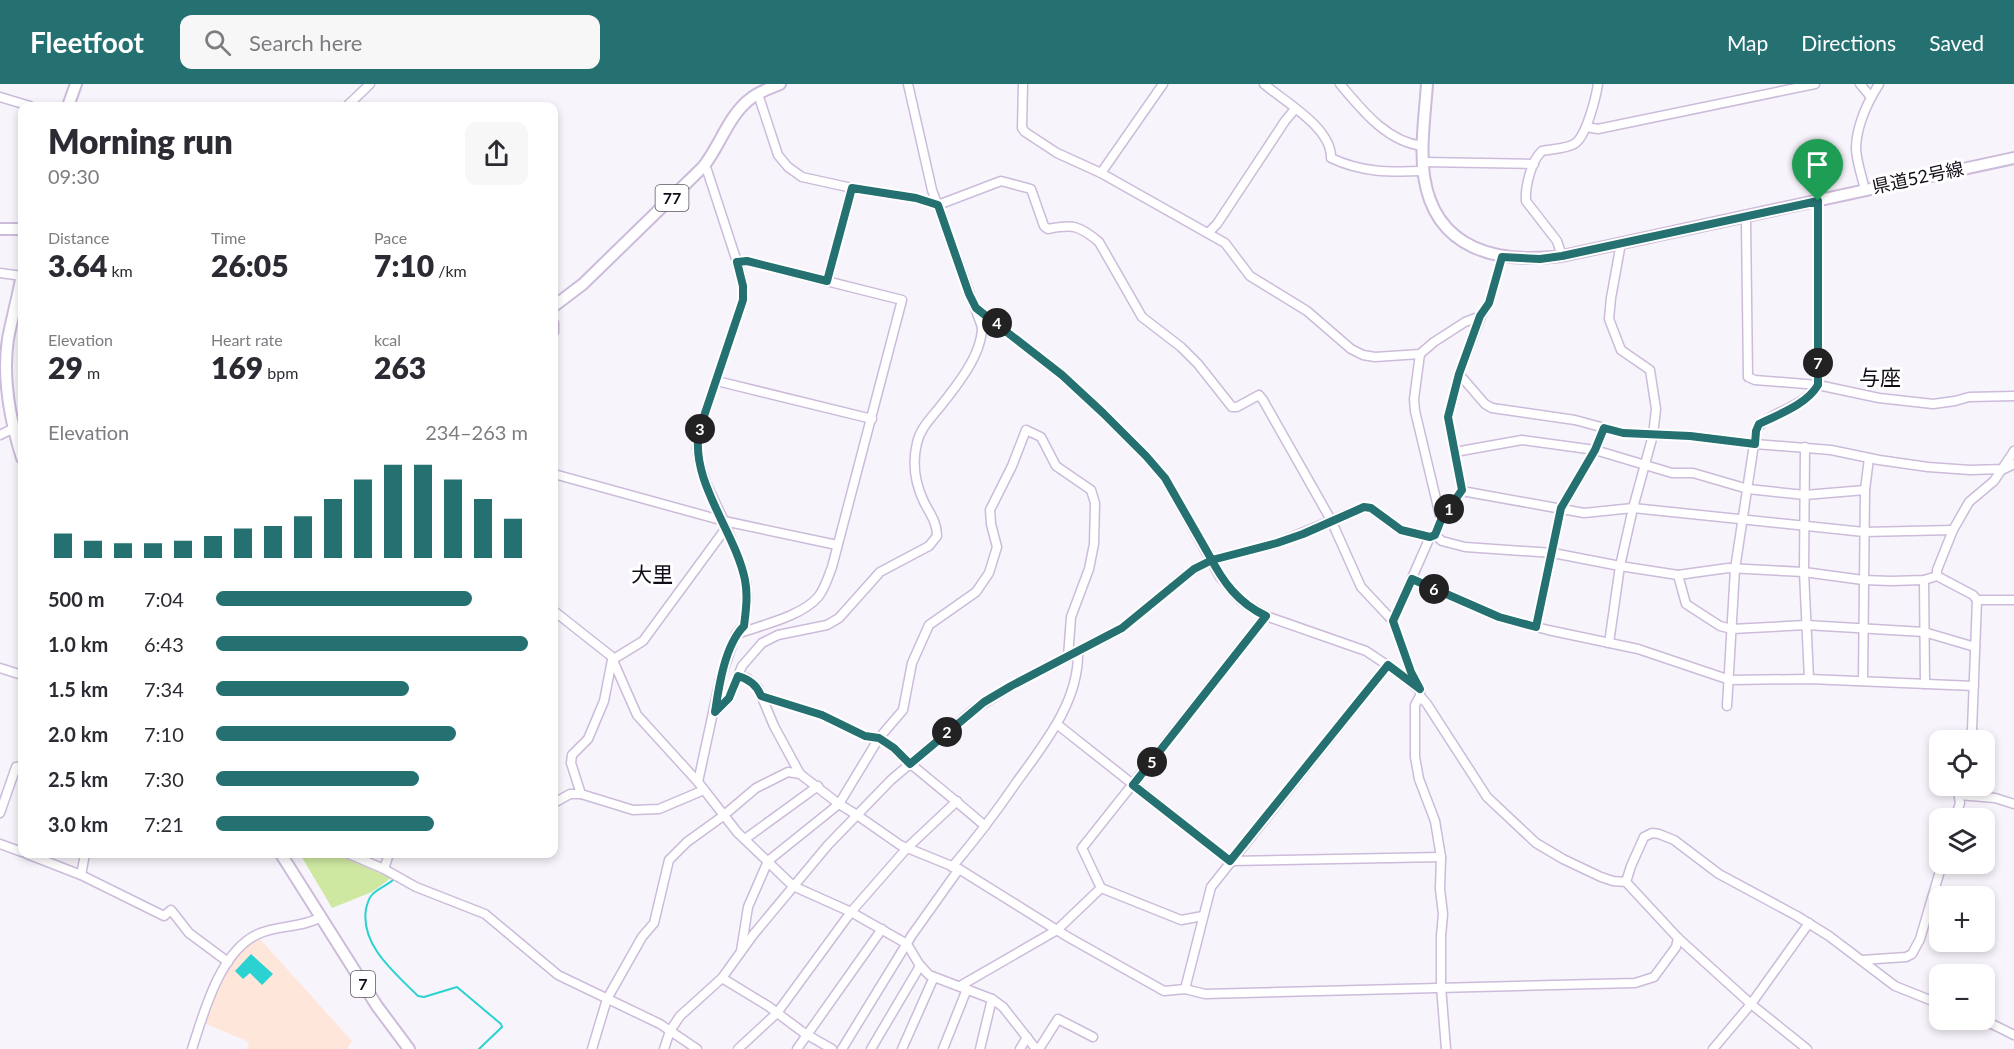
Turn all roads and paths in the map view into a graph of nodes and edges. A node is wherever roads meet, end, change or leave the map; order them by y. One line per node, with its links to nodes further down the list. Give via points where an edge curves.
1 (76, 84): 17 (main road)
2 (370, 84): 18 (street)
3 (780, 84): 14 (main road, 77)
4 (908, 84): 31 (street)
5 (1023, 84): 27 (street, via 1025,132 1070,160)
6 (1163, 84): 27 (street)
7 (1264, 84): 20 (street)
8 (1340, 84): 22 (street, via 1370,120 1411,144)
9 (1427, 84): 22 (main road, 県道52号線)
10 (1598, 84): 21 (street)
11 (1815, 84): 21 (street, via 1598,129)
12 (1860, 84): 15 (street)
13 (1879, 84): 15 (street)
14 (763, 89): 26 (main road, 77, via 736,114); 28 (street, via 778,155 788,167 802,177)
15 (1871, 97): 29 (street, via 1856,147)
16 (0, 98): 19 (street)
17 (69, 102)
18 (350, 102)
19 (18, 103)
20 (1296, 109): 25 (street, via 1327,142 1331,158 1355,168 1380,172); 35 (street)
21 (1586, 127): 24 (street, via 1580,140 1542,151)
22 (1423, 146): 25 (main road, 県道52号線)
23 (2014, 158): 29 (main road, 県道52号線)
24 (1534, 164): 25 (street); 37 (street, via 1526,201 1557,241)
25 (1423, 166): 38 (main road, 県道52号線, via 1431,201 1449,229 1465,244)
26 (703, 167): 39 (street); 44 (main road, 77, via 583,284)
27 (1101, 173): 35 (street)
28 (852, 188): 31 (street); 42 (street)
29 (1865, 190): 30 (main road, 県道52号線)
30 (1818, 201): 32 (main road, 県道52号線); 50 (street)
31 (938, 205): 45 (street); 75 (street, via 1001,181 1031,189 1048,229 1068,225 1089,233 1099,242 1142,317 1192,358 1232,407 1259,395)
32 (1745, 217): 36 (main road, 県道52号線); 50 (street, via 1748,377)
33 (0, 229): 34 (main road)
34 (18, 229)
35 (1208, 233): 47 (street, via 1225,243 1250,276 1307,311 1351,349 1375,357)
36 (1621, 243): 37 (main road, 県道52号線); 56 (street, via 1609,319 1621,350 1650,370 1656,409)
37 (1562, 256): 38 (main road, 県道52号線)
38 (1502, 257): 46 (street, via 1489,303)
39 (737, 262): 42 (street, via 747,261); 49 (street, via 743,300)
40 (0, 273): 41 (street)
41 (18, 274)
42 (827, 281): 52 (street, via 902,300)
43 (18, 294): 53 (main road, via 7,354 8,402)
44 (558, 303)
45 (976, 308): 84 (street, via 1062,375 1146,456 1165,478); 112 (street, via 982,327 979,350 923,427 916,446 915,482 937,527 935,541 880,572 839,618 827,625 769,638 752,653)
46 (1480, 316): 47 (street); 48 (street)
47 (1420, 354): 76 (street, via 1415,411)
48 (1459, 374): 54 (street, via 1492,408); 62 (street, via 1448,417)
49 (717, 381): 52 (street); 77 (street, via 699,431 697,454)
50 (1818, 385): 51 (street, via 1933,404 1969,397); 58 (street, via 1798,404 1759,424)
51 (2014, 396)
52 (872, 419): 82 (street)
53 (14, 428): 55 (street); 57 (main road)
54 (1604, 428): 56 (street); 60 (street)
55 (0, 435)
56 (1653, 435): 58 (street); 65 (street)
57 (18, 443)
58 (1755, 444): 59 (street); 68 (street)
59 (1805, 447): 63 (street); 71 (street)
60 (1595, 450): 62 (street, via 1522,440); 65 (street); 72 (street)
61 (2014, 450): 66 (street)
62 (1455, 452): 69 (street)
63 (1869, 458): 66 (street, via 1948,469); 70 (street)
64 (2014, 464): 66 (street)
65 (1645, 465): 68 (street, via 1693,473); 73 (street)
66 (2004, 469): 79 (street, via 1969,502)
67 (558, 475): 77 (street)
68 (1748, 489): 71 (street); 74 (street)
69 (1462, 490): 72 (street); 76 (street)
70 (1865, 490): 71 (street); 80 (street)
71 (1804, 495): 78 (street)
72 (1561, 508): 73 (street, via 1584,513); 83 (street)
73 (1633, 508): 74 (street); 85 (street)
74 (1743, 519): 78 (street); 86 (street)
75 (1331, 520): 81 (street, via 1371,508 1401,530); 84 (street, via 1277,543); 97 (street, via 1361,587)
76 (1441, 520): 81 (street)
77 (725, 525): 82 (street); 103 (street, via 746,588 744,626); 108 (street, via 643,641)
78 (1804, 526): 80 (street); 87 (street)
79 (1953, 530): 80 (street); 89 (street)
80 (1864, 532): 91 (street)
81 (1432, 536): 83 (street, via 1465,547); 90 (street)
82 (837, 545): 103 (street, via 818,597 787,616)
83 (1553, 553): 85 (street); 99 (street)
84 (1212, 560): 96 (street, via 1220,577 1240,600); 106 (street, via 1187,574 1122,628)
85 (1620, 566): 88 (street); 104 (street)
86 (1736, 569): 87 (street); 88 (street); 100 (street)
87 (1804, 572): 91 (street); 98 (street)
88 (1678, 575): 100 (street, via 1686,604 1720,626)
89 (1937, 576): 92 (street); 93 (street)
90 (1412, 579): 97 (street); 99 (street, via 1499,617)
91 (1863, 580): 92 (street); 101 (street)
92 (1924, 580): 102 (street)
93 (1977, 600): 94 (street); 105 (street)
94 (2014, 600)
95 (558, 614): 108 (street)
96 (1266, 616): 109 (street, via 1353,646); 129 (street)
97 (1393, 621): 118 (street)
98 (1806, 626): 100 (street); 101 (street); 113 (street)
99 (1536, 627): 104 (street)
100 (1732, 629): 114 (street)
101 (1863, 629): 102 (street); 115 (street)
102 (1924, 632): 105 (street); 116 (street)
103 (736, 634): 121 (street, via 720,680)
104 (1609, 643): 114 (street)
105 (1975, 647): 117 (street)
106 (1078, 652): 107 (street); 122 (street, via 1078,671)
107 (1068, 657): 124 (street, via 1071,617 1089,570 1094,544 1095,502 1091,490 1056,466 1041,437 1026,430 990,510 997,547 989,573 976,592 929,625 912,663 903,710); 125 (street, via 984,702)
108 (612, 660): 128 (street, via 637,715); 132 (street, via 604,701 588,739 572,755)
109 (1388, 665): 118 (street); 153 (street)
110 (0, 668): 111 (street)
111 (18, 674)
112 (738, 676): 119 (street, via 747,678); 121 (street, via 729,698)
113 (1809, 679): 114 (street); 115 (street)
114 (1730, 680): 120 (street)
115 (1863, 681): 116 (street)
116 (1925, 684): 117 (street)
117 (1974, 686): 123 (street)
118 (1420, 692): 146 (street, via 1415,705 1415,757); 158 (street, via 1486,797 1528,836 1563,859 1613,881)
119 (761, 696): 124 (street); 127 (street)
120 (1727, 706)
121 (715, 712): 128 (street)
122 (1058, 725): 129 (street); 141 (street)
123 (1972, 730)
124 (879, 738): 125 (street); 136 (street)
125 (910, 764): 135 (street); 139 (street)
126 (18, 767): 138 (street)
127 (800, 774): 130 (street); 140 (street, via 789,772 772,779)
128 (699, 782): 131 (street)
129 (1133, 785): 153 (street); 160 (street, via 1082,848)
130 (818, 786): 136 (street); 142 (street)
131 (704, 790): 132 (street, via 659,809 633,810); 140 (street)
132 (581, 794): 134 (street, via 570,794)
133 (1986, 796): 137 (street)
134 (558, 801)
135 (957, 801): 141 (street); 144 (street)
136 (839, 804): 139 (street); 152 (street)
137 (2014, 804)
138 (0, 813)
139 (857, 815): 144 (street); 159 (street)
140 (723, 816): 142 (street); 178 (street, via 669,860 654,922)
141 (985, 826): 154 (street)
142 (745, 839): 152 (street)
143 (0, 844): 145 (street)
144 (907, 848): 154 (street); 161 (street)
145 (18, 851)
146 (1442, 857): 153 (street); 175 (street)
147 (37, 858): 157 (street)
148 (84, 858): 157 (street)
149 (284, 858): 163 (main road, 7)
150 (358, 858): 155 (street)
151 (388, 858): 155 (street)
152 (768, 861): 159 (street); 169 (street, via 748,907)
153 (1230, 861): 162 (street, via 1211,887)
154 (956, 868): 166 (street); 168 (street)
155 (384, 869): 178 (street, via 416,887 485,914 558,975)
156 (1939, 874): 170 (street, via 1912,954)
157 (81, 875): 171 (street, via 164,916 171,910 189,933)
158 (1626, 882): 164 (street, via 1644,837 1659,834 1674,840 1719,874); 167 (street)
159 (793, 886): 161 (street); 169 (street)
160 (1101, 888): 162 (street, via 1180,920); 166 (street)
161 (850, 912): 165 (street); 182 (street)
162 (1203, 916): 177 (street)
163 (321, 917): 171 (street, via 258,934); 190 (main road, 7)
164 (1809, 923): 170 (street); 181 (street)
165 (882, 929): 168 (street); 185 (street)
166 (1057, 930): 176 (street); 177 (street, via 1164,991)
167 (1678, 938): 175 (street, via 1676,947 1654,977 1635,983); 181 (street)
168 (907, 944): 172 (street); 197 (street)
169 (741, 953): 174 (street)
170 (1862, 960): 180 (street, via 1895,986)
171 (228, 962): 189 (street, via 211,994)
172 (920, 966): 173 (street); 198 (street)
173 (934, 977): 176 (street); 199 (street)
174 (722, 978): 182 (street); 184 (street, via 687,1008)
175 (1442, 986): 177 (street, via 1206,994); 205 (street)
176 (963, 988): 179 (street); 200 (street)
177 (1185, 988)
178 (607, 999): 184 (street); 191 (street)
179 (992, 999): 187 (street); 201 (street)
180 (1929, 1000)
181 (1751, 1004): 206 (street); 207 (street)
182 (777, 1013): 185 (street); 194 (street)
183 (1995, 1026): 186 (street)
184 (670, 1032): 192 (street); 193 (street)
185 (806, 1034): 195 (street); 196 (street)
186 (2014, 1035)
187 (1027, 1036): 202 (street); 203 (street); 204 (street)
188 (1093, 1037): 204 (street, via 1058,1019)
189 (192, 1049)
190 (409, 1049)
191 (592, 1049)
192 (664, 1049)
193 (697, 1049)
194 (738, 1049)
195 (797, 1049)
196 (832, 1049)
197 (843, 1049)
198 (871, 1049)
199 (902, 1049)
200 (943, 1049)
201 (980, 1049)
202 (1020, 1049)
203 (1029, 1049)
204 (1037, 1049)
205 (1446, 1049)
206 (1713, 1049)
207 (1807, 1049)

